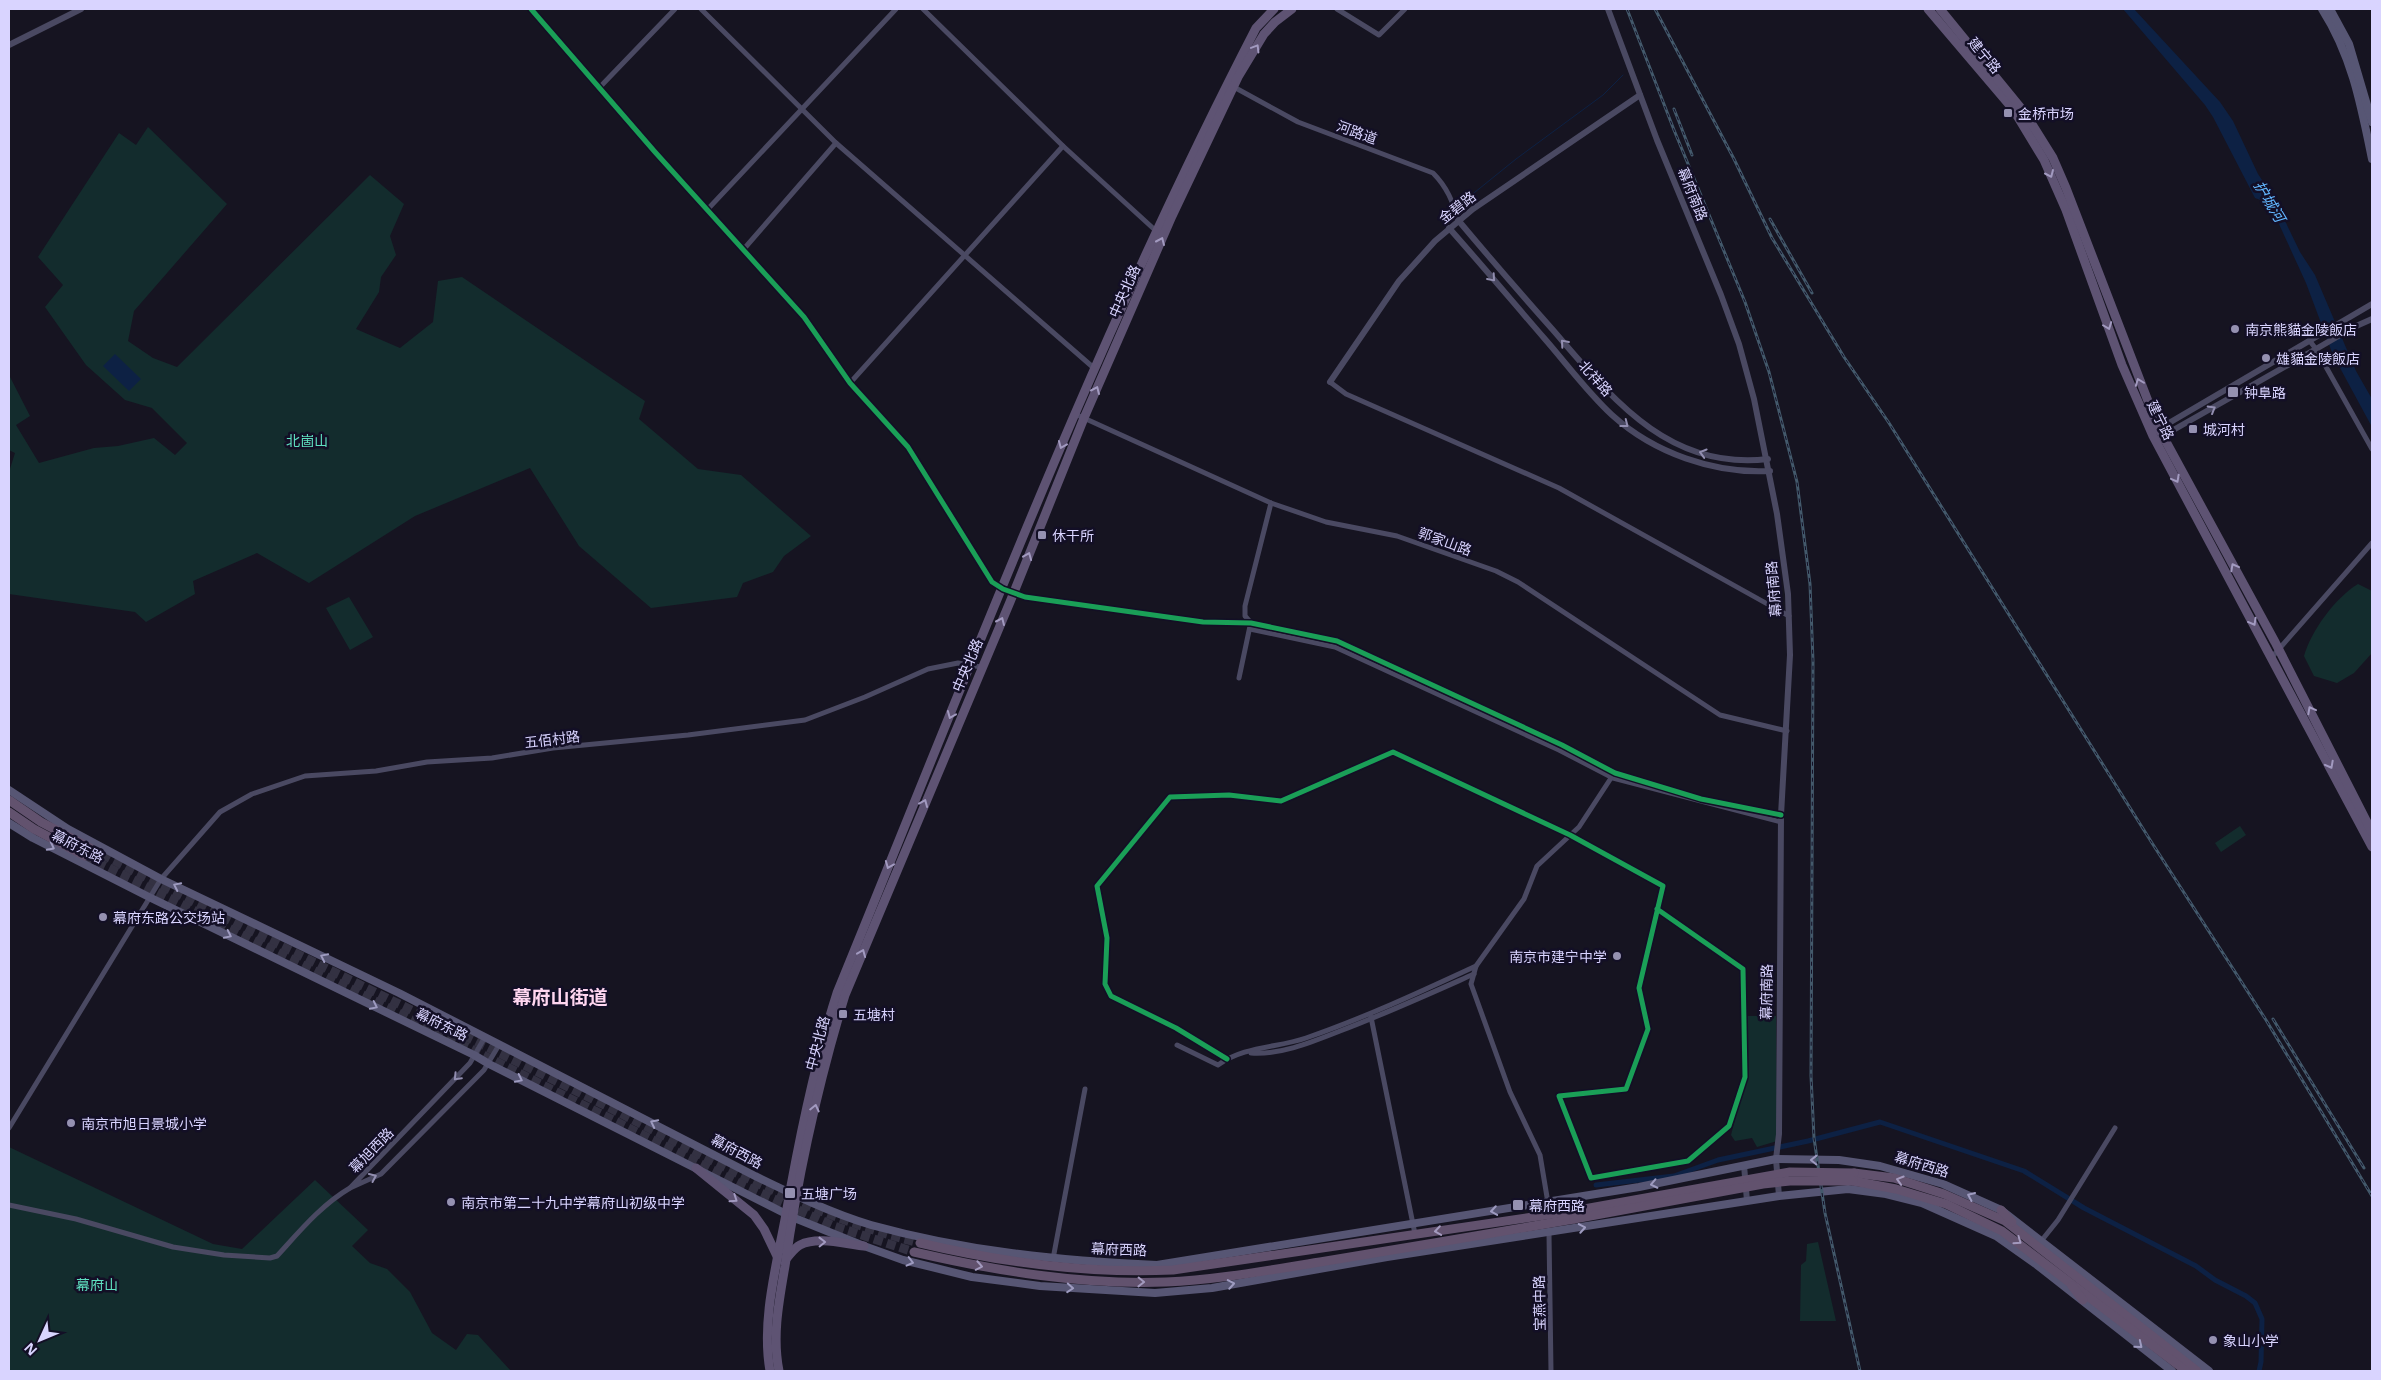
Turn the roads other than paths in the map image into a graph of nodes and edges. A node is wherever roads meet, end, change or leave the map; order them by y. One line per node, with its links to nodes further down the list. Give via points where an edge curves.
1 (81, 9): 18 (street)
2 (531, 9): 20 (street)
3 (675, 9): 20 (street)
4 (701, 9): 22 (street)
5 (896, 9): 22 (street)
6 (923, 9): 26 (street)
7 (1292, 9): 16 (main road, 中央北路)
8 (1337, 9): 9 (street, via 1379,36)
9 (1406, 9)
10 (1608, 9): 21 (street, 幕府南路)
11 (1928, 9): 45 (main road, 建宁路, one-way to 45, via 2013,110 2044,160)
12 (1940, 9): 44 (main road, 建宁路, one-way to 12, via 2053,158 2025,113)
13 (2322, 9): 24 (main road, via 2340,38)
14 (2330, 9): 23 (main road, via 2352,52)
15 (1269, 10): 17 (main road); 19 (main road, 中央北路, via 1256,28)
16 (1281, 12): 17 (main road, 中央北路)
17 (1275, 22): 19 (main road, 中央北路, one-way to 17)
18 (9, 45)
19 (1230, 86): 29 (street, 河路道, via 1298,122 1433,173 1453,202); 31 (main road, 中央北路); 43 (main road, 中央北路, one-way to 19)
20 (599, 88): 28 (street)
21 (1640, 95): 29 (street, 金碧路); 49 (street, 幕府南路, via 1739,344)
22 (802, 109): 25 (street); 28 (street)
23 (2372, 122)
24 (2369, 130): 27 (main road)
25 (836, 143): 32 (street); 33 (street)
26 (1063, 146): 31 (street); 33 (street)
27 (2372, 159)
28 (707, 210): 32 (street)
29 (1458, 220): 30 (street, 金碧路); 34 (street, 北祥路)
30 (1449, 228): 35 (street, 北祥路); 41 (street, 金碧路, via 1399,281)
31 (1155, 230): 40 (main road, 中央北路)
32 (743, 250): 42 (street, via 804,318)
33 (965, 255): 40 (street); 42 (street)
34 (1487, 255): 35 (street, via 1480,255); 48 (street, 北祥路, one-way to 34, via 1704,454 1672,441 1619,405)
35 (1479, 262): 50 (street, 北祥路, one-way to 50, via 1612,415 1659,447 1700,463)
36 (2372, 304): 38 (street)
37 (2372, 318): 39 (street, bridge)
38 (2309, 340): 39 (street); 44 (street)
39 (2316, 349): 46 (street, one-way to 39); 47 (street)
40 (1095, 369): 43 (main road, 中央北路)
41 (1330, 382): 56 (street, via 1346,394 1559,488)
42 (850, 383): 54 (street, via 908,447 992,582)
43 (1079, 416): 52 (street, 郭家山路); 54 (main road, 中央北路, one-way to 54); 55 (main road, 中央北路, one-way to 43)
44 (2158, 427): 45 (street); 46 (main road, 建宁路)
45 (2153, 436): 46 (street); 59 (main road, 建宁路, one-way to 59)
46 (2163, 437): 58 (main road, 建宁路, one-way to 46)
47 (2372, 448)
48 (1728, 459): 49 (street, 北祥路); 50 (street, via 1732,464)
49 (1768, 459): 51 (street, 幕府南路)
50 (1727, 469): 51 (street, 北祥路)
51 (1770, 471): 56 (street, 幕府南路)
52 (1271, 503): 57 (street, via 1245,606); 62 (street, 郭家山路, via 1326,522 1397,536 1496,571 1518,582 1720,715)
53 (2372, 543): 58 (street)
54 (1003, 588): 55 (street); 60 (main road, 中央北路)
55 (1013, 592): 57 (street, via 1025,597); 60 (main road, 中央北路, one-way to 55)
56 (1789, 616): 62 (street, 幕府南路)
57 (1250, 626): 61 (street); 63 (street, via 1337,642 1562,744); 67 (street, via 1335,647 1613,778)
58 (2279, 649): 59 (street); 69 (main road, 建宁路, one-way to 58)
59 (2272, 657): 71 (main road, 建宁路, one-way to 71)
60 (976, 666): 74 (street, 五佰村路, via 958,663 928,669 805,720 553,748 492,758 427,762 376,771 305,776 252,794 220,812); 96 (main road, 中央北路, via 837,993 820,1048)
61 (1239, 678)
62 (1787, 731): 67 (street, 幕府南路)
63 (1615, 773): 67 (street, via 1701,799); 70 (street, via 1579,827)
64 (9, 790): 74 (main road, 幕府东路, via 68,830)
65 (9, 800): 72 (highway, 幕府东路, via 41,822)
66 (9, 812): 73 (highway, 幕府东路)
67 (1781, 818): 91 (street, 幕府南路, via 1779,1134)
68 (9, 823): 75 (main road, 幕府东路, one-way to 75)
69 (2372, 832)
70 (1570, 835): 76 (street, via 1663,886); 77 (street, via 1536,866 1524,899); 85 (street, via 1393,752 1281,801 1229,796 1170,797 1097,886 1107,938 1105,984 1111,996 1176,1028)
71 (2372, 847)
72 (90, 848)
73 (84, 856)
74 (161, 878): 75 (street, 五佰村路); 80 (main road, 幕府东路, one-way to 74)
75 (149, 897): 84 (main road, 幕府东路, one-way to 84); 88 (street, 五佰村路)
76 (1657, 909): 76 (street, via 1639,988 1648,1029 1626,1089 1559,1096 1591,1178 1688,1161 1729,1126 1745,1077 1743,969)
77 (1476, 966): 78 (street); 79 (street)
78 (1474, 974): 83 (street, via 1373,1019 1306,1044 1262,1054); 99 (street, via 1471,984 1474,993 1510,1092 1540,1156)
79 (1371, 1014): 83 (street, via 1304,1039); 104 (street)
80 (484, 1037): 81 (main road, 幕府东路); 84 (street, 幕旭西路)
81 (499, 1045): 86 (street, 幕旭西路); 90 (main road, 幕府东路, one-way to 81)
82 (1177, 1045): 85 (street, via 1218,1065)
83 (1243, 1052): 85 (street)
84 (474, 1055): 86 (main road, 幕府东路); 95 (street, 幕旭西路, one-way to 95, via 470,1063)
85 (1227, 1059)
86 (488, 1064): 93 (main road, 幕府东路, one-way to 93); 95 (street, 幕旭西路, one-way to 86, via 380,1174)
87 (1084, 1089): 113 (street)
88 (9, 1128)
89 (2115, 1128): 110 (street, via 2077,1191)
90 (697, 1145): 96 (main road, 幕府西路)
91 (1776, 1158): 92 (main road, 幕府西路); 97 (street, 幕府南路); 101 (main road, 幕府西路, one-way to 91, via 1943,1184 1880,1166 1838,1160)
92 (1744, 1165): 98 (street); 99 (main road, 幕府西路, one-way to 99)
93 (696, 1168): 102 (main road, 幕府东路); 112 (main road, one-way to 112, via 754,1215)
94 (1853, 1177): 103 (highway, 幕府西路, bridge, via 1772,1183); 106 (highway, 幕府西路, via 1946,1204); 107 (highway, 幕府西路, one-way to 94, via 1944,1194 1894,1178)
95 (350, 1188): 100 (street, via 337,1195 277,1255 270,1258 173,1247)
96 (793, 1194): 102 (main road, 中央北路); 113 (main road, 幕府西路, via 869,1224 911,1235 984,1251)
97 (1780, 1196): 98 (main road); 105 (main road, via 1848,1189 1886,1194 1922,1203)
98 (1747, 1202): 109 (main road, one-way to 98)
99 (1548, 1203): 104 (main road, 幕府西路, one-way to 104)
100 (9, 1204)
101 (2001, 1210): 107 (highway); 110 (main road, 幕府西路)
102 (789, 1215): 111 (main road, 幕府东路); 112 (main road, 中央北路)
103 (1573, 1215): 108 (highway, 幕府西路, one-way to 108); 108 (highway, 幕府西路, one-way to 103, via 1149,1272 1056,1268 917,1247 984,1267 1046,1276 1166,1282 1259,1271)
104 (1414, 1224): 108 (street); 113 (main road, 幕府西路, via 1157,1265)
105 (1975, 1225): 106 (highway); 117 (main road, via 1996,1236)
106 (2002, 1230): 114 (highway, 幕府西路, one-way to 114)
107 (2018, 1230): 115 (highway, 幕府西路)
108 (1415, 1234)
109 (1549, 1234): 111 (main road, one-way to 109, via 902,1260 972,1277 1040,1286 1154,1294 1212,1288); 122 (street, 宝燕中路)
110 (2042, 1240): 116 (main road, 幕府西路)
111 (864, 1246): 112 (main road, one-way to 111, via 807,1243)
112 (782, 1258): 120 (main road, 中央北路, via 768,1332); 121 (main road, 中央北路, via 776,1332)
113 (1053, 1259)
114 (2066, 1278): 117 (highway); 118 (highway, 幕府西路)
115 (2098, 1293): 116 (highway); 118 (highway, 幕府西路)
116 (2114, 1298): 119 (main road, 幕府西路)
117 (2083, 1300): 123 (main road, one-way to 123)
118 (2115, 1310): 119 (highway, 幕府西路); 124 (highway, 幕府西路)
119 (2198, 1368): 125 (main road, 幕府西路)
120 (770, 1371)
121 (779, 1371)
122 (1550, 1371)
123 (2172, 1371)
124 (2186, 1371)
125 (2209, 1371)

